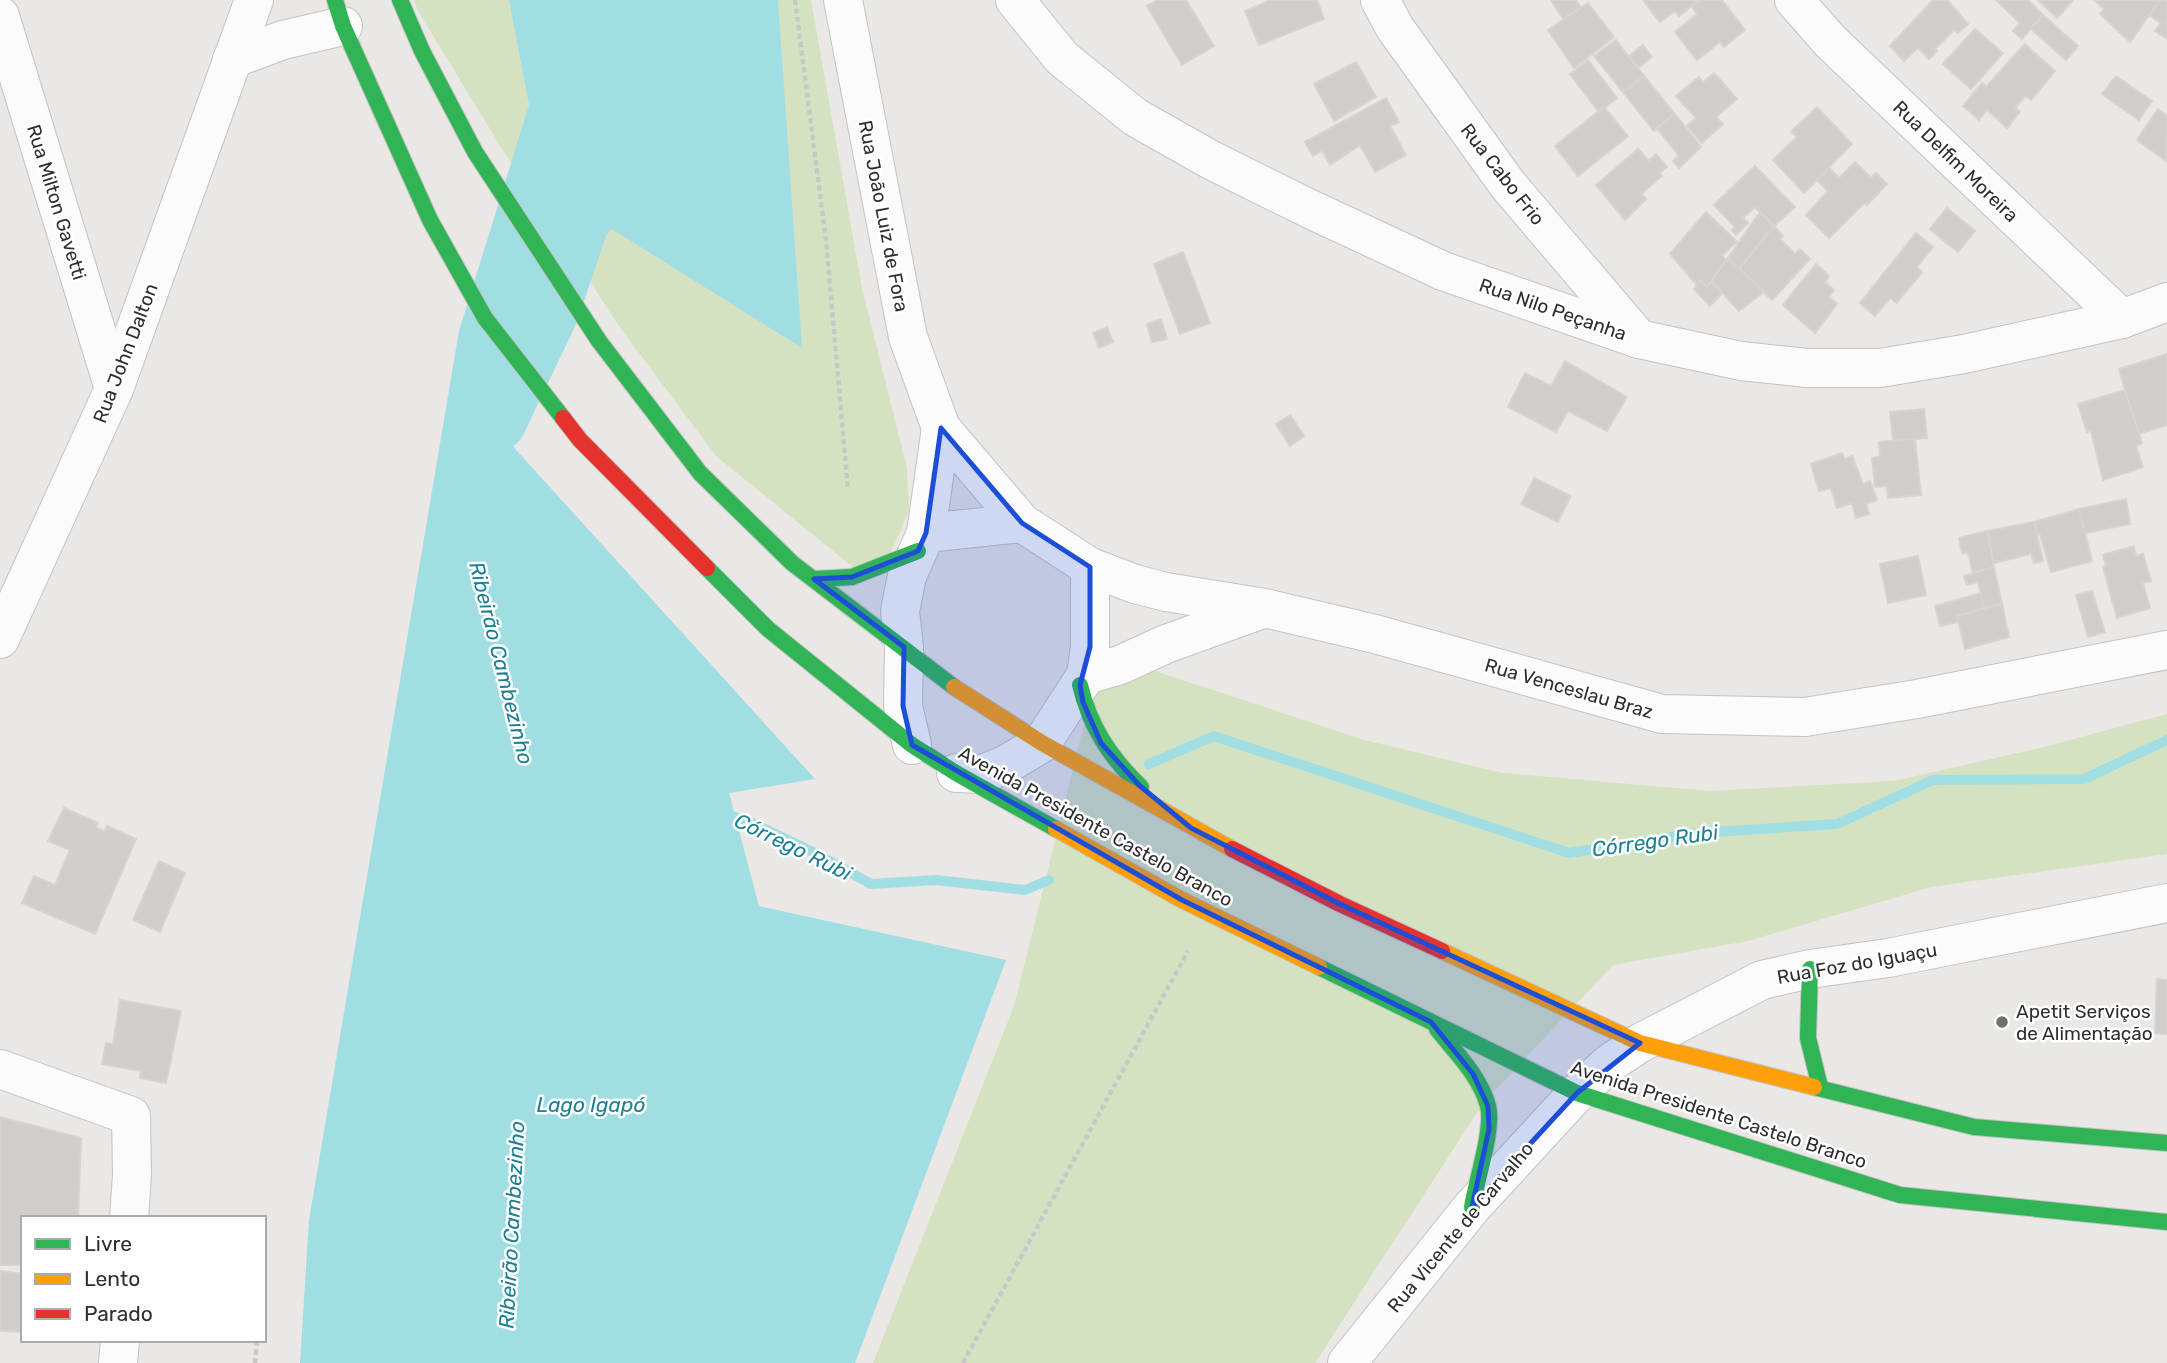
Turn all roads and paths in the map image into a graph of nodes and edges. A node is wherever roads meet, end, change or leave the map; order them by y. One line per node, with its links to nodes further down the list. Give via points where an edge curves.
1 (254, 0): 10 (street, Rua John Dalton)
2 (400, 0): 20 (main road, via 475,152 599,341 700,473)
3 (795, 0): 16 (path, via 826,240)
4 (1015, 0): 13 (street, Rua Nilo Peçanha, via 1062,58 1135,117 1211,160 1443,271)
5 (1380, 0): 13 (street, Rua Cabo Frio, via 1508,185)
6 (1794, 0): 12 (street, Rua Delfim Moreira, via 1831,42)
7 (845, 2): 15 (street, Rua João Luiz de Fora, via 908,337)
8 (339, 13): 10 (street); 27 (main road, Avenida Presidente Castelo Branco, via 430,220 485,318 580,440 768,629)
9 (0, 16): 14 (street, Rua Milton Gavetti)
10 (232, 59): 14 (street, Rua John Dalton)
11 (2167, 302): 12 (street, Rua Nilo Peçanha)
12 (2122, 319): 13 (street, Rua Nilo Peçanha, via 1880,368 1807,368 1741,361)
13 (1639, 339)
14 (114, 389): 22 (street, Rua John Dalton)
15 (941, 428): 17 (street, Rua João Luiz de Fora); 18 (street, Rua João Luiz de Fora)
16 (848, 490)
17 (1021, 523): 18 (street); 19 (street)
18 (922, 542): 20 (main road, via 852,577); 23 (street, via 907,576 900,611)
19 (1090, 567): 21 (street, Rua Venceslau Braz, via 1166,592); 25 (street, via 1090,647)
20 (814, 579): 23 (main road)
21 (1265, 608): 24 (street, Rua Venceslau Braz, via 1662,714 1805,717); 25 (street)
22 (0, 639)
23 (904, 647): 26 (main road, via 957,689); 27 (street, via 903,706)
24 (2167, 650)
25 (1083, 680): 26 (street); 29 (main road, via 1091,726 1118,764)
26 (1042, 743): 28 (street, via 984,774); 29 (main road)
27 (912, 745): 28 (main road, Avenida Presidente Castelo Branco)
28 (956, 773): 33 (main road, Avenida Presidente Castelo Branco, via 1193,905)
29 (1191, 828): 34 (main road, via 1340,904)
30 (2167, 903): 32 (street, Rua Foz do Iguaçu)
31 (1188, 951): 46 (path)
32 (1810, 969): 34 (street, Rua Foz do Iguaçu, via 1762,980); 36 (main road, via 1808,1038)
33 (1431, 1022): 37 (main road, Avenida Presidente Castelo Branco); 39 (main road, via 1473,1074 1488,1106 1489,1129)
34 (1640, 1043): 36 (main road); 37 (street, Rua Foz do Iguaçu)
35 (0, 1069): 40 (street, via 131,1116)
36 (1820, 1087): 38 (main road, via 1974,1127)
37 (1577, 1093): 39 (street, Rua Vicente de Carvalho); 41 (main road, Avenida Presidente Castelo Branco, via 1900,1195)
38 (2167, 1143)
39 (1472, 1207): 47 (street, Rua Vicente de Carvalho)
40 (129, 1216)
41 (2167, 1222)
42 (120, 1342): 44 (street)
43 (257, 1342): 45 (path)
44 (118, 1363)
45 (255, 1363)
46 (963, 1363)
47 (1347, 1363)

